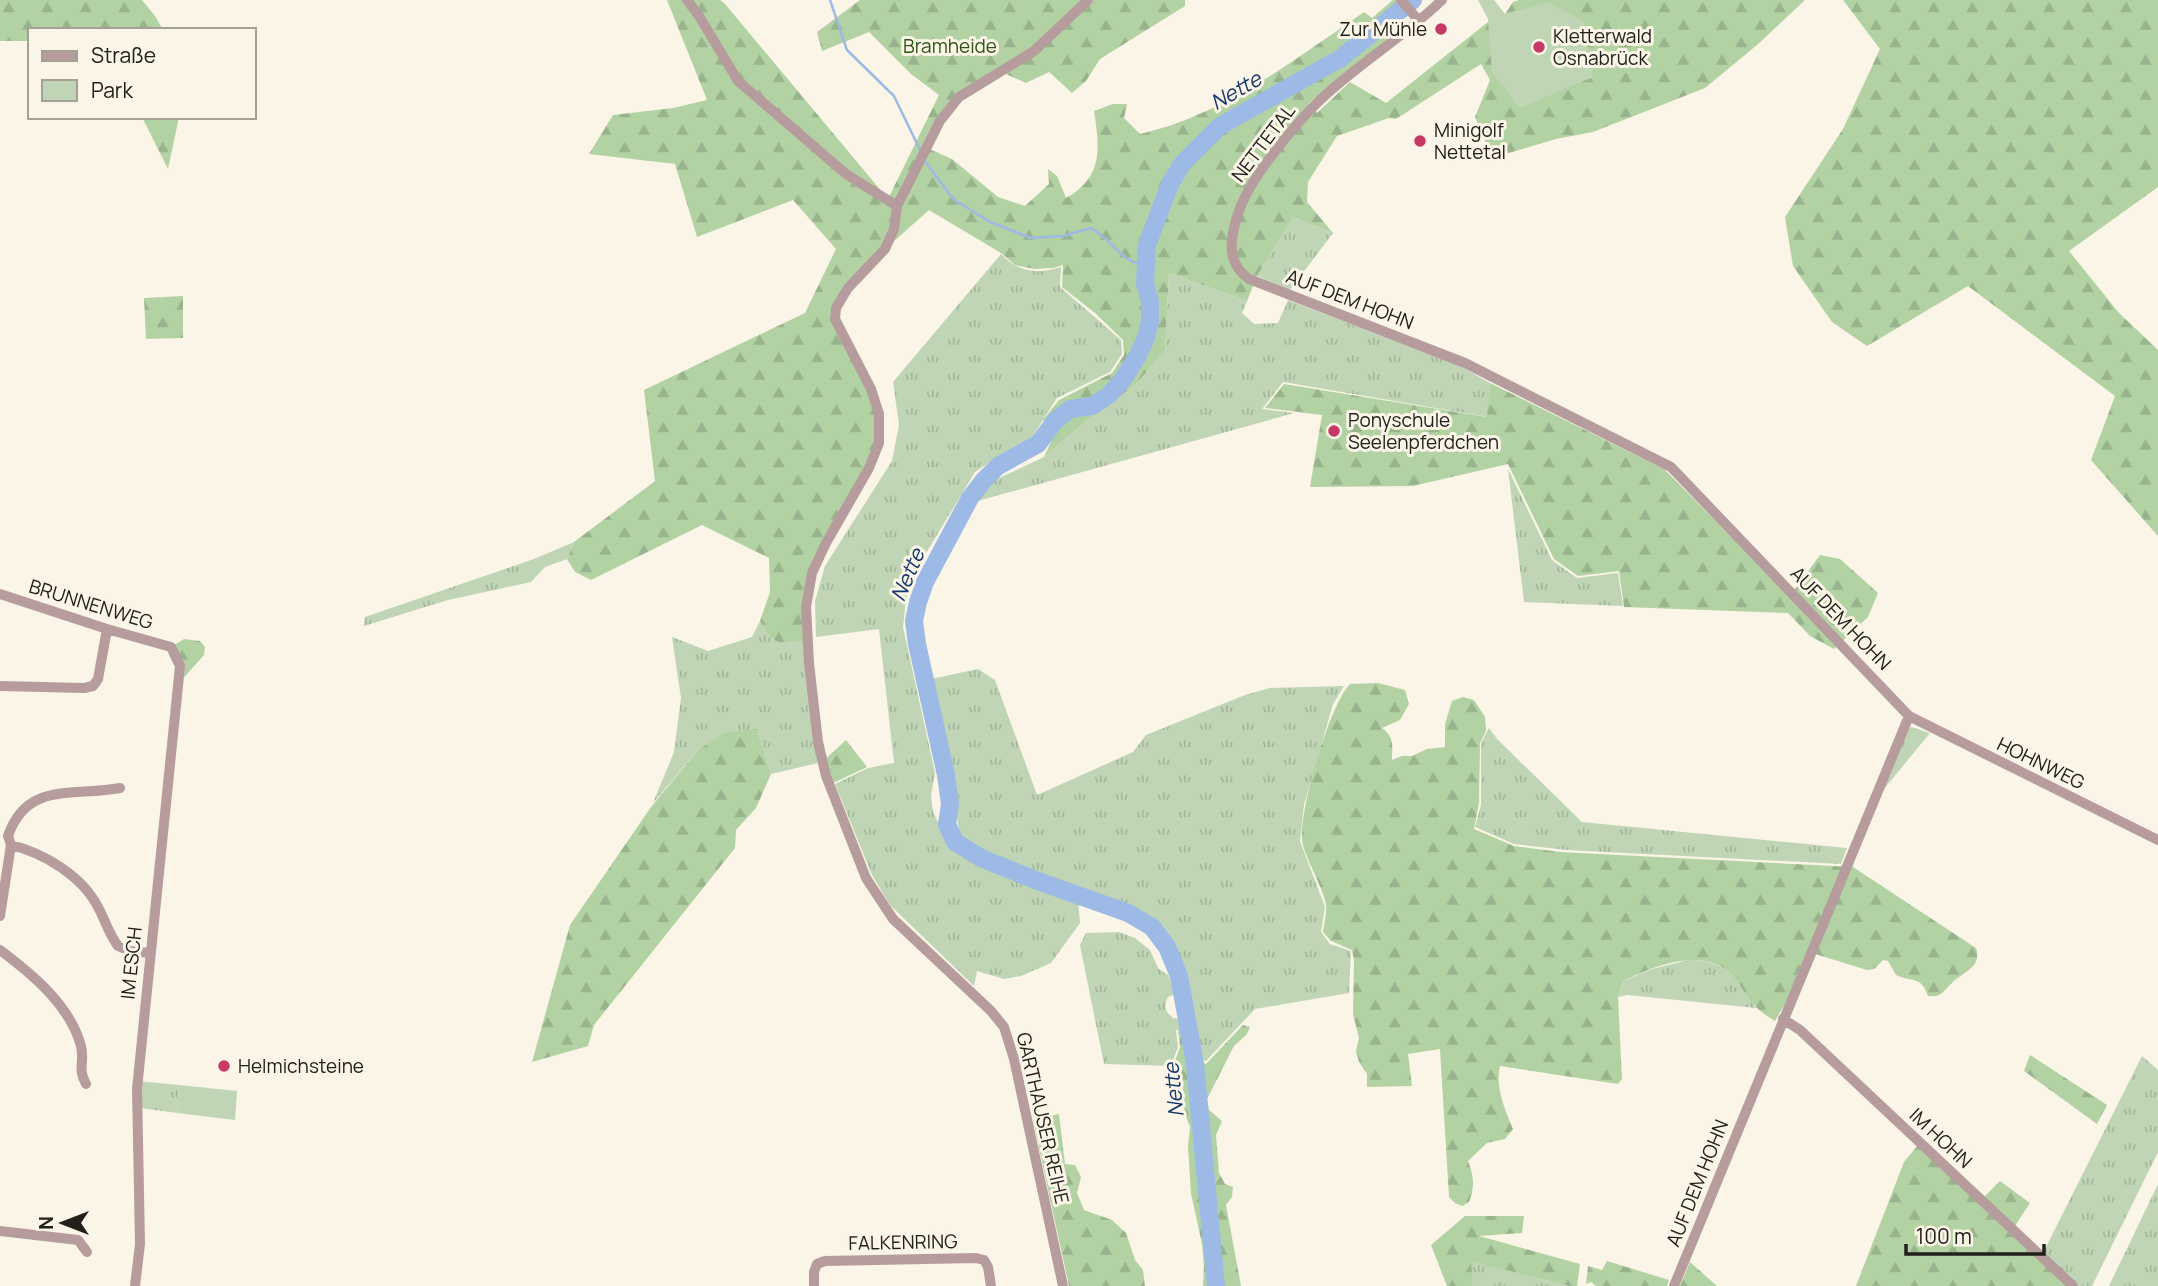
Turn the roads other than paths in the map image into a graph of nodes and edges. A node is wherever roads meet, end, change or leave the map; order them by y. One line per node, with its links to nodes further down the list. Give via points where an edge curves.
1 (687, 0): 6 (street, via 738,81 846,174)
2 (1088, 0): 6 (street, GARTHAUSER REIHE, via 1034,51 959,97 940,121)
3 (1401, 0): 5 (street)
4 (1443, 0): 5 (street, NETTETAL)
5 (1419, 21): 7 (street, NETTETAL, via 1317,103 1290,131 1249,186)
6 (897, 205): 26 (street, GARTHAUSER REIHE, via 894,229 885,248 836,308 835,319 871,389 880,428 873,458 819,557 808,590 808,663 818,742 859,862 885,908 1004,1027)
7 (1231, 241): 12 (street, AUF DEM HOHN, via 1234,263 1249,279 1465,363 1671,467)
8 (0, 594): 9 (street, BRUNNENWEG)
9 (107, 629): 10 (street, BRUNNENWEG); 11 (street, via 93,686)
10 (171, 647): 18 (street, IM ESCH, via 180,666)
11 (0, 686)
12 (1909, 716): 15 (street, HOHNWEG); 19 (street, AUF DEM HOHN)
13 (120, 788): 14 (street, via 37,799 18,814)
14 (6, 838): 16 (street); 18 (street, via 53,863 83,886 118,946)
15 (2158, 840)
16 (0, 916)
17 (0, 950): 20 (street, via 36,980 74,1026 82,1049 80,1074)
18 (149, 953): 23 (street, IM ESCH, via 137,1089 140,1244)
19 (1783, 1019): 27 (street, AUF DEM HOHN); 28 (street, IM HOHN)
20 (86, 1084)
21 (0, 1231): 22 (street, via 78,1240)
22 (87, 1252)
23 (135, 1286)
24 (814, 1286): 25 (street, FALKENRING, via 817,1264 825,1261 976,1258 988,1267)
25 (991, 1286)
26 (1063, 1286)
27 (1674, 1286)
28 (2073, 1286)

